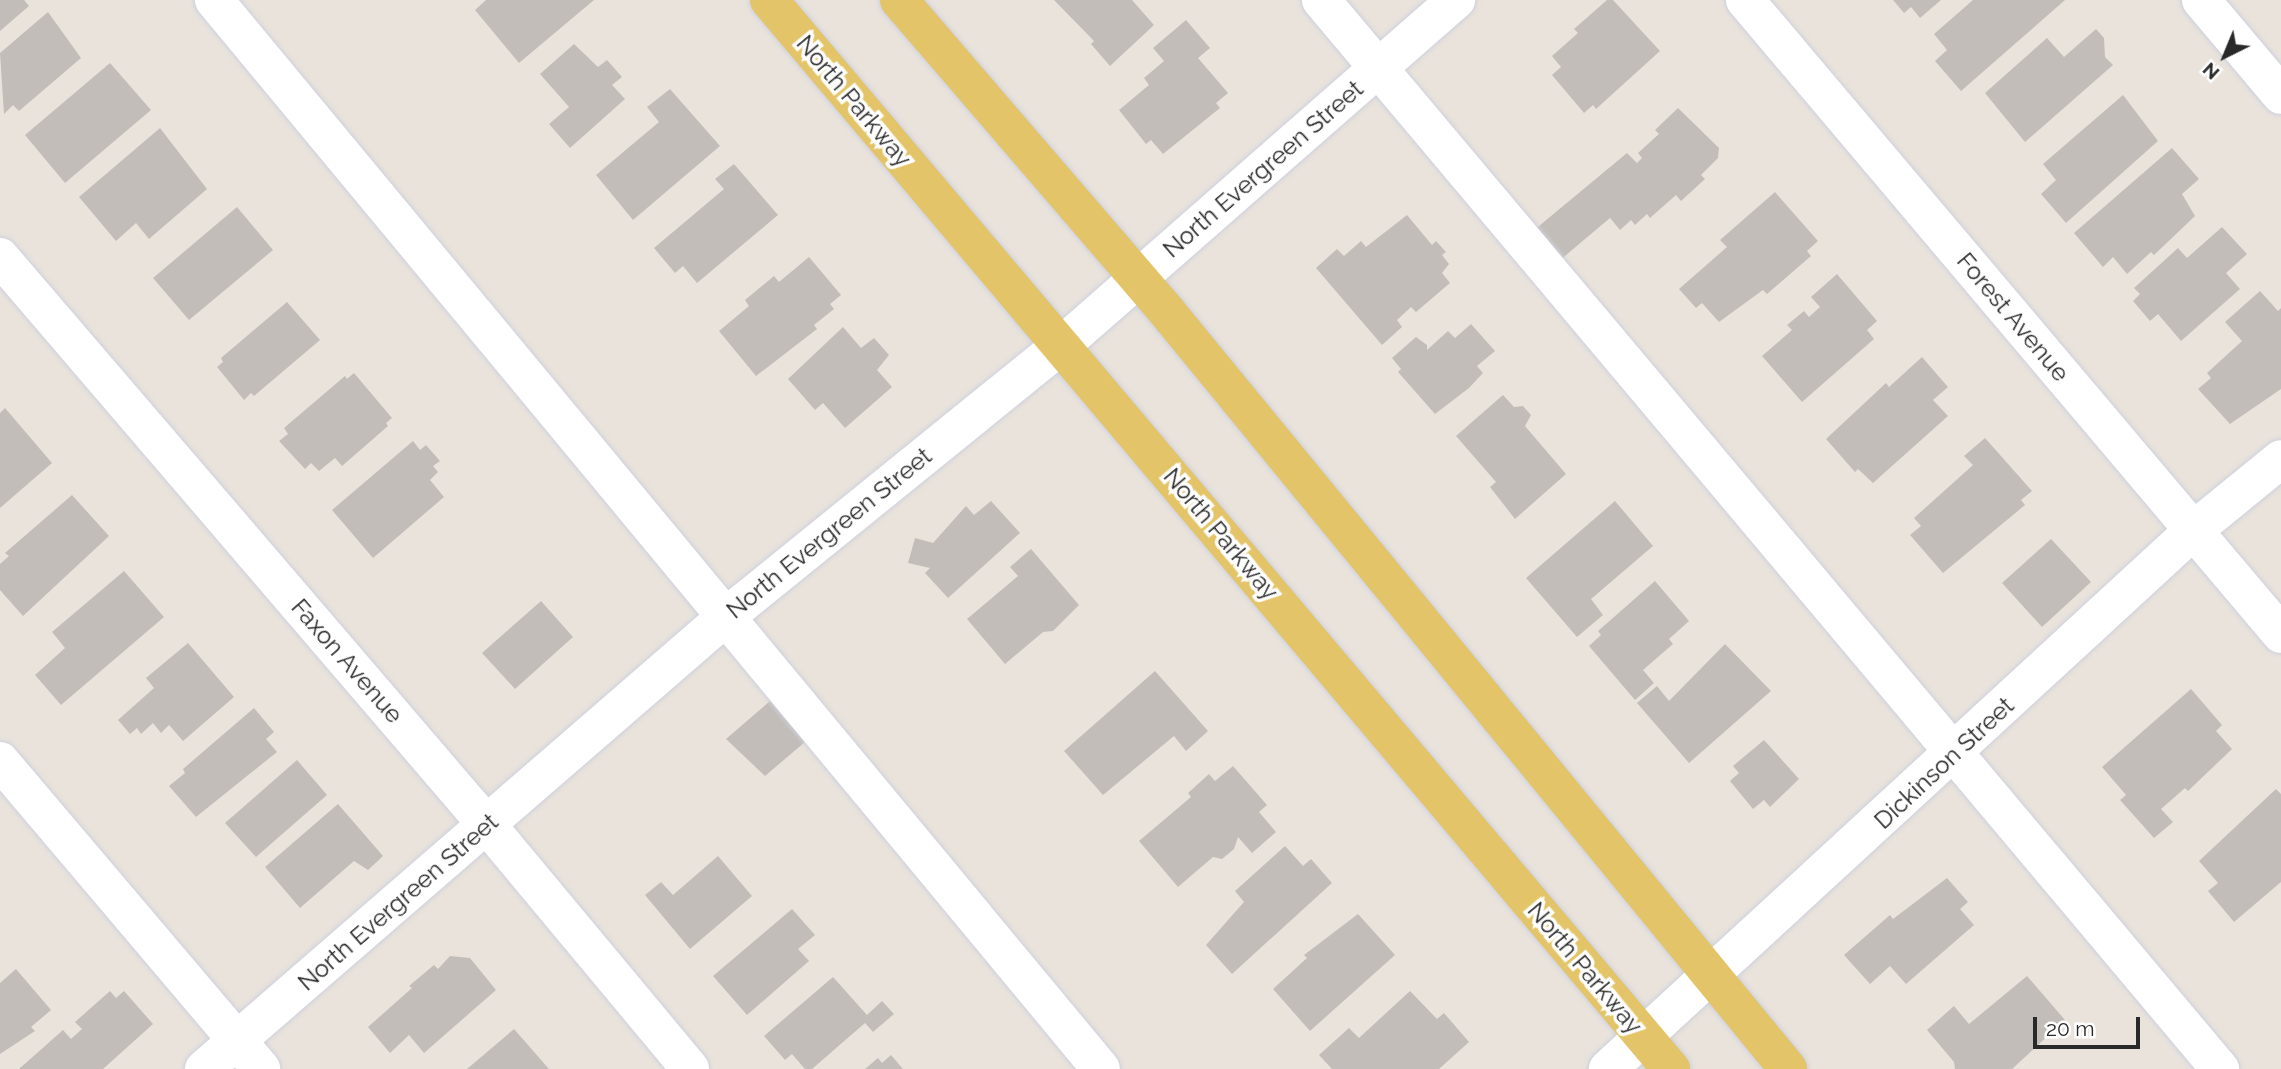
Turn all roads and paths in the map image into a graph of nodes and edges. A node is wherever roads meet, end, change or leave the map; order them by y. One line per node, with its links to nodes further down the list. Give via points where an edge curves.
1 (214, 0): 15 (street)
2 (769, 0): 12 (main road, North Parkway)
3 (900, 0): 11 (main road)
4 (1321, 0): 8 (street)
5 (1456, 0): 8 (street, North Evergreen Street)
6 (1745, 0): 14 (street, Forest Avenue)
7 (2201, 0): 9 (street)
8 (1378, 68): 11 (street, North Evergreen Street); 17 (street)
9 (2281, 95)
10 (0, 257): 19 (street, Faxon Avenue)
11 (1138, 278): 12 (street, North Evergreen Street); 20 (main road)
12 (1062, 345): 15 (street, North Evergreen Street); 21 (main road, North Parkway)
13 (2281, 459): 14 (street, Dickinson Street)
14 (2194, 530): 16 (street, Forest Avenue); 17 (street, Dickinson Street)
15 (728, 615): 19 (street, North Evergreen Street); 25 (street)
16 (2281, 634)
17 (1955, 754): 20 (street, Dickinson Street); 29 (street)
18 (0, 761): 22 (street)
19 (487, 825): 22 (street, North Evergreen Street); 24 (street, Faxon Avenue)
20 (1712, 978): 21 (street, Dickinson Street); 28 (main road)
21 (1645, 1039): 26 (street, Dickinson Street); 27 (main road, North Parkway)
22 (249, 1055): 23 (street, North Evergreen Street)
23 (204, 1069)
24 (690, 1069)
25 (1101, 1069)
26 (1608, 1069)
27 (1671, 1069)
28 (1788, 1069)
29 (2220, 1069)

